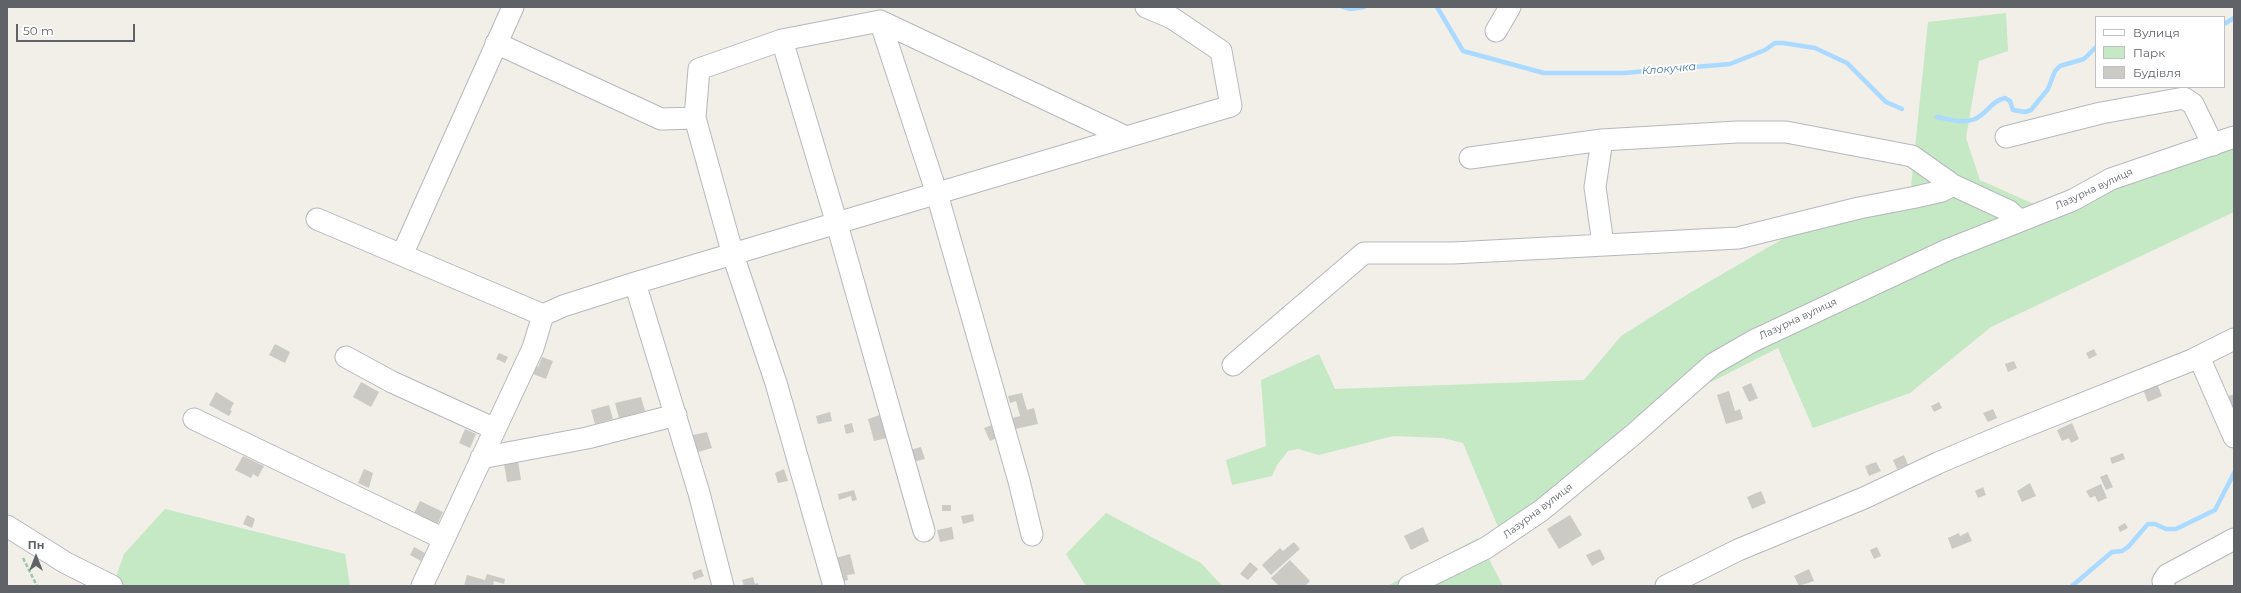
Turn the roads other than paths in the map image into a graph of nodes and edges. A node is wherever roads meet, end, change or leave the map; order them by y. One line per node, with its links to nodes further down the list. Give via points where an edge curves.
1 (513, 7): 7 (street)
2 (1146, 7): 11 (street, via 1172,18 1221,51 1231,106)
3 (1510, 7): 5 (street)
4 (880, 21): 6 (street); 11 (street); 16 (street)
5 (1496, 31)
6 (782, 40): 8 (street, via 699,69); 19 (street)
7 (496, 43): 8 (street, via 661,119); 21 (street)
8 (695, 118): 22 (street)
9 (2006, 137): 13 (street, via 2101,113 2184,98 2193,104)
10 (2234, 137): 13 (street, Лазурна вулиця)
11 (1126, 138): 16 (street)
12 (1602, 140): 14 (street); 15 (street, via 1786,132 1912,156); 20 (street, via 1595,187)
13 (2213, 145): 18 (street, Лазурна вулиця, via 2125,173 2073,200)
14 (1470, 158)
15 (1953, 185): 18 (street, via 2009,211); 20 (street, via 1942,191 1858,208 1738,238)
16 (937, 194): 19 (street); 36 (street)
17 (317, 219): 21 (street)
18 (2020, 221): 43 (street, Лазурна вулиця, via 1884,278 1724,357 1542,510 1486,548)
19 (837, 224): 22 (street); 35 (street)
20 (1603, 244): 28 (street, via 1453,253 1364,253)
21 (402, 255): 24 (street)
22 (733, 255): 23 (street); 42 (street, via 776,383)
23 (635, 283): 24 (street); 29 (street)
24 (543, 315): 31 (street, via 533,348)
25 (2234, 339): 27 (street)
26 (346, 356): 31 (street, via 392,382)
27 (2199, 356): 32 (street); 44 (street, via 1938,463 1864,498 1738,550)
28 (1233, 365)
29 (676, 415): 33 (street, via 587,438); 41 (street)
30 (194, 419): 37 (street)
31 (495, 429): 33 (street)
32 (2234, 437)
33 (481, 458): 37 (street)
34 (7, 526): 39 (street, via 66,563)
35 (924, 531)
36 (1032, 535)
37 (444, 539): 40 (street)
38 (2234, 539): 45 (street, via 2167,575 2163,581)
39 (112, 586)
40 (422, 586)
41 (723, 586)
42 (834, 586)
43 (1409, 586)
44 (1666, 586)
45 (2164, 586)

